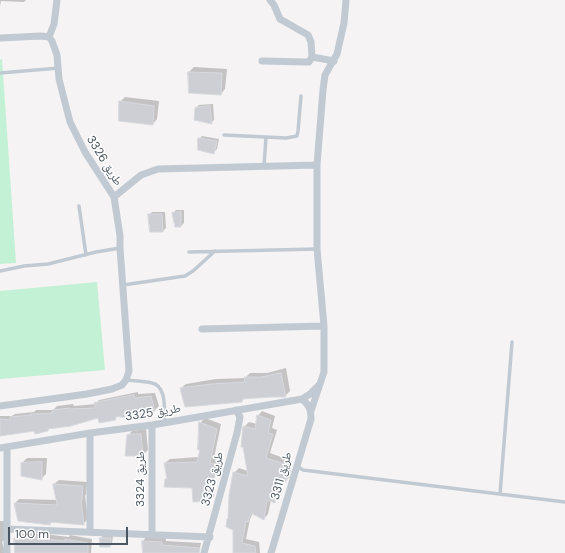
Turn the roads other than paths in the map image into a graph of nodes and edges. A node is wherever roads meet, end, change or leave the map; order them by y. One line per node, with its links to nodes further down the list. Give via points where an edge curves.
1 (56, 0): 5 (street, via 54,24)
2 (270, 0): 6 (street, via 280,19 308,35)
3 (346, 0): 8 (street, طريق 3311, via 344,23)
4 (0, 38): 5 (street)
5 (49, 38): 9 (street, طريق 3326, via 58,55)
6 (312, 57): 7 (street, via 309,62); 8 (street)
7 (262, 61)
8 (334, 61): 14 (street, طريق 3311, via 325,75)
9 (58, 68): 10 (lane); 16 (street, طريق 3326, via 70,122 85,152)
10 (0, 73)
11 (300, 96): 13 (lane, via 297,136)
12 (224, 135): 13 (lane)
13 (266, 137): 15 (lane)
14 (317, 165): 15 (street); 19 (street, طريق 3311)
15 (264, 166): 16 (street, via 158,168 141,175)
16 (114, 197): 18 (street, طريق 3326)
17 (79, 206): 22 (lane)
18 (120, 248): 22 (lane); 24 (street, طريق 3326)
19 (317, 249): 20 (lane); 25 (street, طريق 3311)
20 (215, 251): 21 (lane); 24 (lane, via 185,276)
21 (189, 252)
22 (86, 255): 23 (lane, via 48,264)
23 (0, 270)
24 (123, 285): 28 (street, طريق 3326, via 129,371)
25 (324, 326): 26 (street); 29 (street, طريق 3311)
26 (202, 329)
27 (512, 342): 39 (lane)
28 (126, 380): 31 (street, via 122,385 112,389); 34 (lane, via 154,383 161,389)
29 (322, 381): 30 (street); 32 (street, طريق 3311)
30 (302, 399): 32 (street); 33 (street, طريق 3325)
31 (0, 406)
32 (310, 408): 38 (street, طريق 3311, via 310,419)
33 (236, 410): 34 (street, طريق 3325); 44 (street, طريق 3323, via 240,417 237,433)
34 (165, 422): 35 (street, طريق 3325)
35 (152, 425): 36 (street, طريق 3325); 43 (street, طريق 3324)
36 (90, 433): 37 (street, طريق 3325); 42 (street)
37 (4, 448): 41 (street)
38 (296, 465): 39 (lane, via 303,470); 47 (street, طريق 3311)
39 (500, 494): 40 (lane)
40 (565, 502)
41 (7, 529): 42 (street); 45 (street)
42 (90, 531): 43 (street)
43 (152, 534): 44 (street)
44 (210, 537): 46 (street, طريق 3323)
45 (7, 553)
46 (204, 553)
47 (271, 553)

